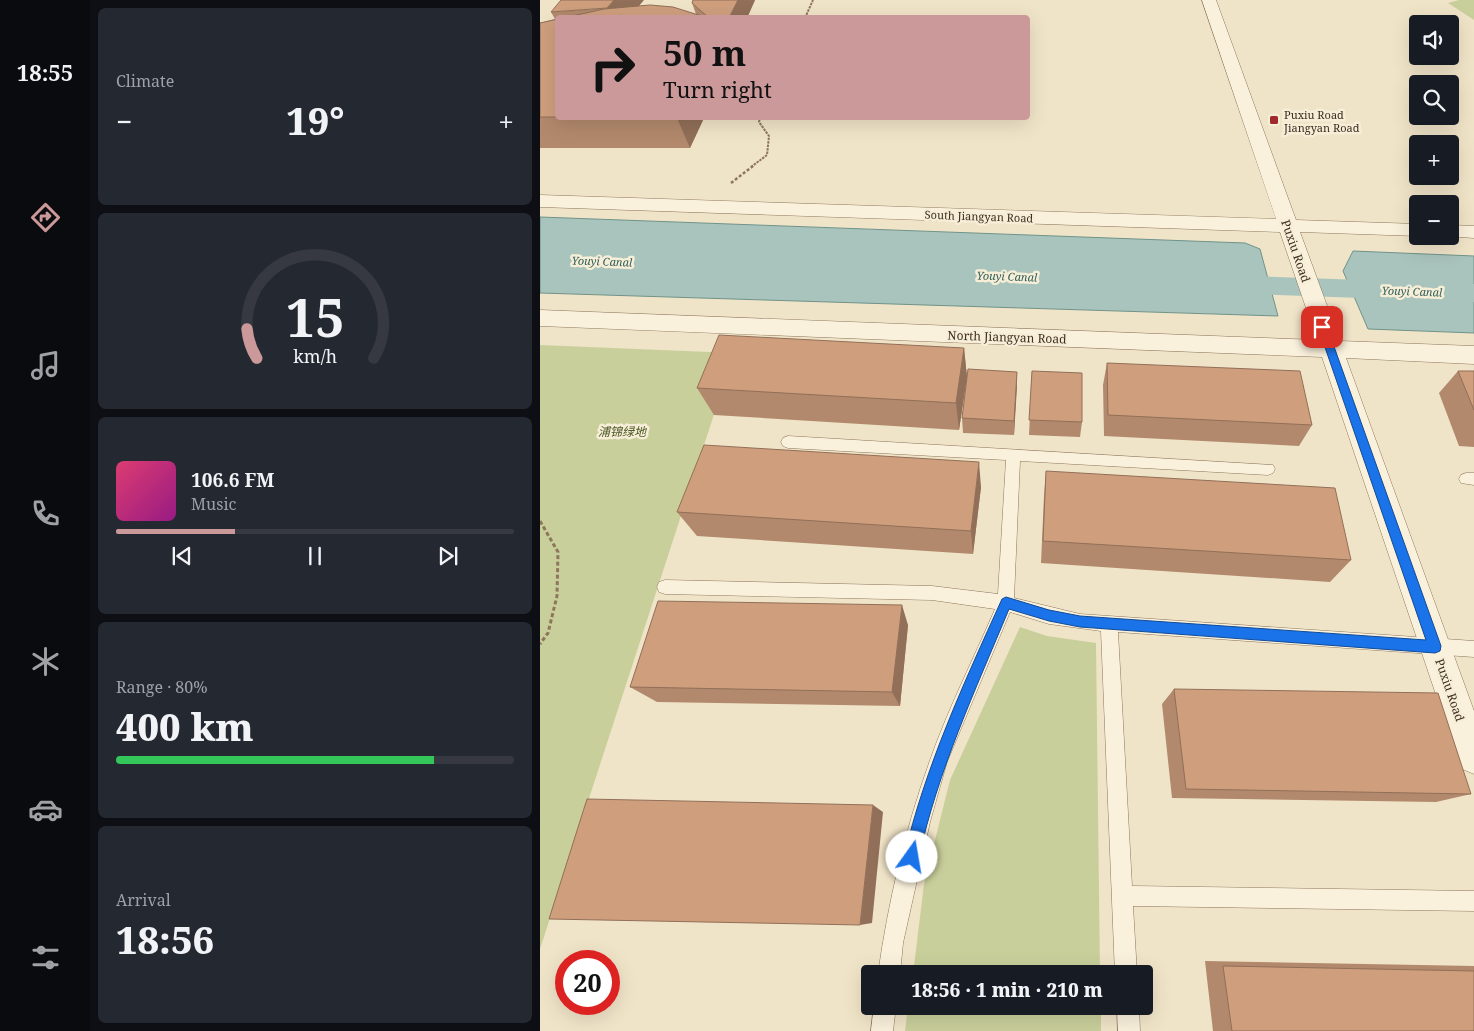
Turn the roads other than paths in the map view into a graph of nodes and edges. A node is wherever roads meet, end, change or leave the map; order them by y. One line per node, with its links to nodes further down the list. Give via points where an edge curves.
1 (1209, 0): 3 (street, Puxiu Road)
2 (540, 201): 3 (street, South Jiangyan Road)
3 (1287, 226): 4 (street, South Jiangyan Road); 8 (street, Puxiu Road)
4 (1409, 230)
5 (1459, 231): 6 (street)
6 (1474, 232)
7 (540, 318): 8 (street, North Jiangyan Road)
8 (1326, 338): 9 (street, North Jiangyan Road); 16 (street, Puxiu Road)
9 (1474, 355)
10 (788, 442): 11 (lane)
11 (1013, 456): 12 (lane); 14 (lane)
12 (1268, 469)
13 (664, 587): 14 (lane, via 932,593)
14 (1006, 603): 15 (lane, via 1049,616); 21 (lane, via 938,762 920,822)
15 (1109, 624): 16 (lane); 19 (lane)
16 (1435, 646): 17 (lane); 18 (street, Puxiu Road)
17 (1474, 649)
18 (1474, 757)
19 (1122, 896): 20 (lane); 22 (lane)
20 (1474, 902)
21 (890, 965)
22 (1126, 965)
23 (884, 1015): 25 (lane)
24 (1128, 1015): 26 (lane)
25 (882, 1031)
26 (1129, 1031)

